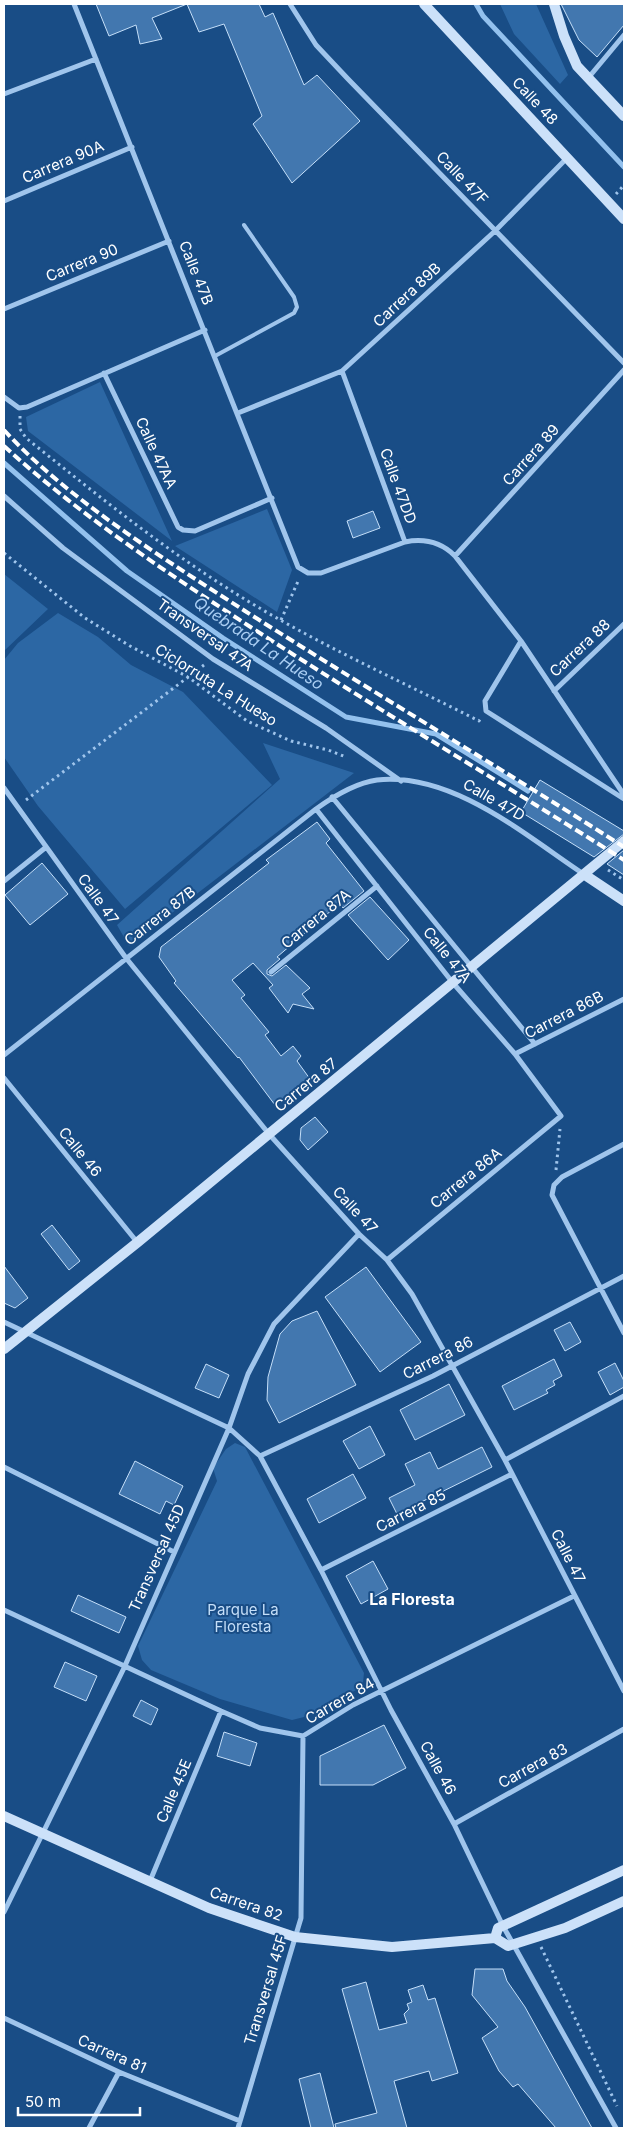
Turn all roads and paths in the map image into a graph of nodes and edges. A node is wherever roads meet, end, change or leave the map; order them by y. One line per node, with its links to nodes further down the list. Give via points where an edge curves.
1 (74, 4): 6 (street, Calle 47B)
2 (290, 4): 15 (street, Calle 47F, via 316,45)
3 (424, 4): 11 (street, Calle 48)
4 (554, 4): 7 (street, via 577,66)
5 (624, 36): 7 (street)
6 (96, 59): 8 (street); 10 (street, Calle 47B)
7 (589, 77): 9 (street)
8 (4, 94)
9 (624, 116)
10 (132, 147): 12 (street, Carrera 90A); 16 (street, Calle 47B)
11 (568, 158): 13 (street, Calle 48); 15 (street, Carrera 89B)
12 (4, 200)
13 (624, 218)
14 (244, 225): 19 (lane, via 294,298 296,307 294,314)
15 (495, 230): 20 (street, Calle 47F); 22 (street, Carrera 89B)
16 (169, 241): 17 (street, Carrera 90); 18 (street, Calle 47B)
17 (4, 309)
18 (205, 330): 19 (street, Calle 47B); 23 (street)
19 (215, 356): 26 (street, Calle 47B)
20 (624, 363)
21 (624, 370): 31 (street, Carrera 89)
22 (342, 371): 26 (street, Carrera 89B); 29 (street, Calle 47DD)
23 (104, 373): 25 (street); 28 (street, Calle 47AA, via 174,522 183,530 195,531)
24 (4, 397): 25 (street)
25 (20, 408): 33 (path, via 20,429 55,462 195,566)
26 (238, 413): 28 (street, Calle 47B)
27 (4, 496): 36 (street, Transversal 47A, via 63,548)
28 (272, 498): 32 (street, Calle 47B, via 298,567)
29 (405, 542): 31 (street, Calle 47DD, via 432,541); 32 (street, via 321,573)
30 (4, 554): 37 (path, Ciclorruta La Hueso, via 85,618)
31 (456, 556): 35 (street, Calle 47DD)
32 (303, 571): 33 (path)
33 (281, 620): 39 (path, via 479,721)
34 (624, 624): 38 (street, Carrera 88)
35 (521, 642): 38 (street, Calle 47DD); 39 (street, via 485,701)
36 (213, 659): 37 (path); 41 (street, Transversal 47A, via 326,728)
37 (188, 677): 40 (path, Ciclorruta La Hueso, via 262,729 291,741 338,753); 46 (path)
38 (554, 691): 43 (street, Calle 47DD)
39 (486, 711): 45 (street)
40 (353, 761)
41 (401, 781): 44 (street, Calle 47D, via 378,780 360,784); 51 (street, Calle 47D, via 446,790 476,803)
42 (4, 788): 46 (street, Calle 47)
43 (624, 795)
44 (332, 797): 47 (street, Carrera 87B); 57 (street, Calle 47A)
45 (624, 799)
46 (17, 807): 49 (street, Calle 47)
47 (316, 809): 54 (street, Calle 47A); 56 (street, Carrera 87B)
48 (624, 841): 51 (street, Carrera 87)
49 (45, 848): 53 (street); 56 (street, Calle 47)
50 (605, 869): 52 (path)
51 (585, 875): 55 (street, Calle 47D); 57 (street, Carrera 87)
52 (624, 880)
53 (4, 881)
54 (377, 886): 58 (street, Carrera 87A); 59 (street, Calle 47A)
55 (624, 901)
56 (126, 958): 63 (street, Carrera 87B); 66 (street, Calle 47)
57 (472, 968): 59 (street, Carrera 87); 61 (street, Calle 47A)
58 (271, 972)
59 (453, 984): 62 (street, Calle 47A); 66 (street, Carrera 87)
60 (624, 999): 61 (street, Carrera 86B)
61 (535, 1044): 62 (street, Carrera 86B)
62 (515, 1054): 65 (street, Calle 47A)
63 (4, 1055)
64 (4, 1078): 70 (street, Calle 46)
65 (561, 1116): 68 (path); 71 (street, Carrera 86A)
66 (270, 1134): 69 (street, Calle 47); 70 (street, Carrera 87)
67 (624, 1144): 68 (street)
68 (554, 1184): 73 (street, via 552,1195)
69 (359, 1234): 71 (street, Calle 47); 80 (street, Transversal 45D, via 274,1324 248,1374)
70 (138, 1242): 75 (street, Carrera 87)
71 (387, 1260): 78 (street, Calle 47, via 412,1294)
72 (624, 1276): 73 (street, Carrera 86)
73 (600, 1288): 76 (street); 78 (street, Carrera 86)
74 (4, 1322): 75 (street)
75 (24, 1332): 77 (street, Carrera 87); 80 (street)
76 (624, 1333)
77 (4, 1349)
78 (453, 1366): 81 (street, Carrera 86); 82 (street, Calle 47)
79 (624, 1396): 82 (street)
80 (229, 1428): 81 (street, Calle 46); 85 (street, Transversal 45D)
81 (260, 1456): 86 (street, Calle 46)
82 (505, 1460): 84 (street, Calle 47)
83 (4, 1467): 85 (street)
84 (512, 1474): 86 (street, Carrera 85); 87 (street, Calle 47)
85 (174, 1552): 89 (street, Transversal 45D)
86 (321, 1570): 90 (street, Calle 46)
87 (574, 1596): 90 (street, Carrera 84); 91 (street, Calle 47)
88 (4, 1610): 89 (street, Carrera 84)
89 (124, 1668): 92 (street, Carrera 84); 97 (street, Transversal 45D)
90 (381, 1691): 94 (street, Carrera 84); 96 (street, Calle 46)
91 (624, 1691)
92 (221, 1712): 94 (street, Carrera 84, via 260,1728); 99 (street, Calle 45E)
93 (624, 1729): 96 (street, Carrera 83)
94 (303, 1736): 103 (street, Transversal 45F, via 301,1918)
95 (4, 1816): 97 (street, Carrera 82)
96 (454, 1824): 102 (street, Calle 46)
97 (41, 1833): 99 (street, Carrera 82); 101 (street, Transversal 45D)
98 (624, 1870): 102 (street)
99 (150, 1881): 103 (street, Carrera 82, via 209,1908)
100 (624, 1901): 105 (street)
101 (4, 1912)
102 (503, 1926): 104 (street, via 498,1928); 106 (street, Calle 46)
103 (295, 1937): 104 (street, Carrera 82, via 392,1947); 110 (street, Transversal 45F)
104 (495, 1938): 106 (street, Carrera 82, via 508,1946)
105 (536, 1938): 106 (street); 109 (path)
106 (513, 1944): 113 (street, Calle 46)
107 (4, 2018): 108 (street, Carrera 81)
108 (119, 2072): 110 (street, Carrera 81); 111 (street)
109 (620, 2111)
110 (240, 2121): 112 (street, Transversal 45F)
111 (89, 2128)
112 (238, 2128)
113 (616, 2128)

